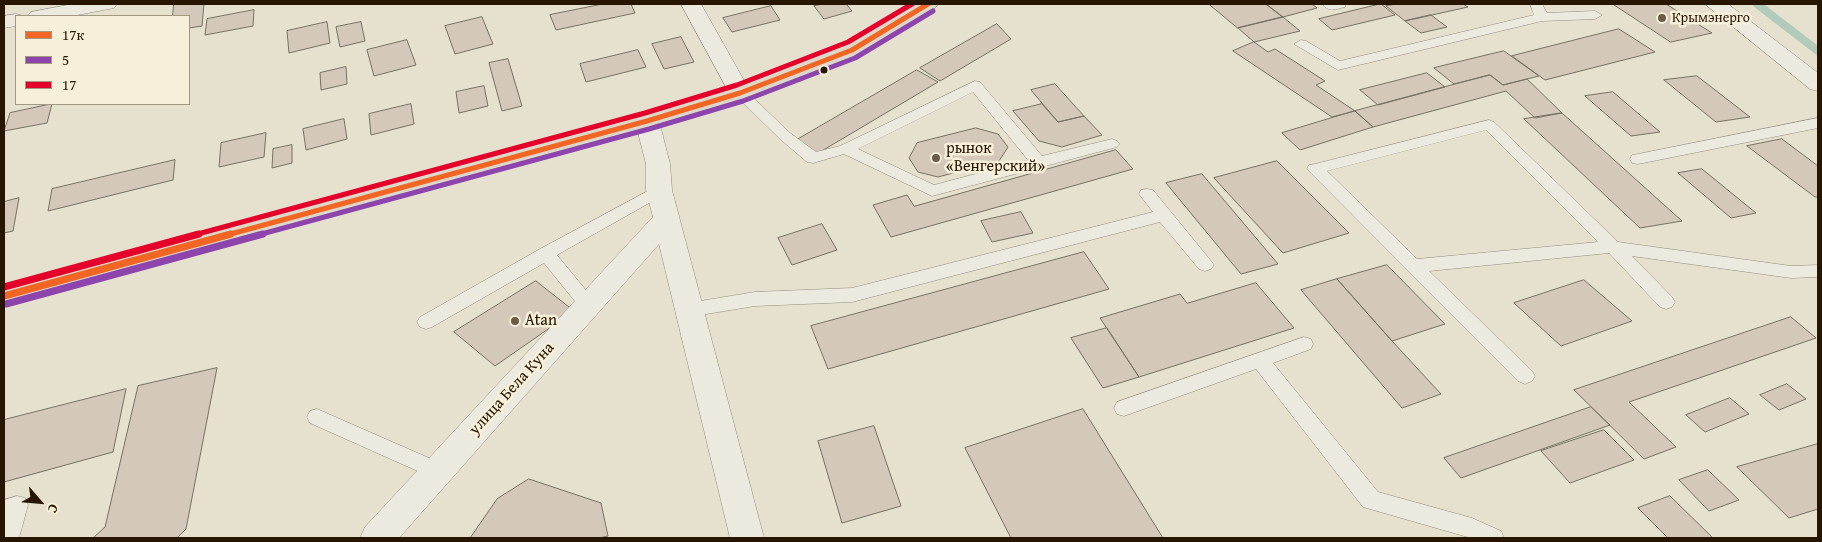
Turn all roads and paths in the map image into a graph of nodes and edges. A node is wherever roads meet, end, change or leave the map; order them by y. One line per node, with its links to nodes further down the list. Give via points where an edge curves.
1 (107, 4): 8 (street)
2 (690, 4): 13 (street)
3 (928, 4): 13 (main road, via 852,50)
4 (1329, 4): 5 (lane)
5 (1340, 4)
6 (1536, 4): 10 (lane)
7 (1715, 4): 12 (street)
8 (44, 15)
9 (1595, 15): 10 (lane)
10 (1542, 17): 11 (lane, via 1338,66)
11 (1301, 44)
12 (1818, 84)
13 (740, 93): 14 (main road); 17 (lane, via 813,158)
14 (647, 121): 20 (street, via 658,164); 29 (main road)
15 (1818, 123): 18 (lane)
16 (1112, 144): 19 (lane)
17 (845, 149): 19 (lane, via 932,191); 19 (lane, via 975,85)
18 (1638, 158)
19 (1038, 162)
20 (659, 190): 23 (street); 25 (lane)
21 (1147, 194): 22 (lane)
22 (1164, 215): 26 (lane); 32 (lane, via 852,295 755,299)
23 (666, 219): 31 (street, улица Бела Куна); 32 (street)
24 (1613, 248): 27 (lane); 27 (lane, via 1488,125 1315,169); 28 (lane, via 1781,271); 30 (lane)
25 (546, 253): 31 (lane); 33 (lane)
26 (1205, 264)
27 (1412, 266): 36 (lane)
28 (1818, 271)
29 (4, 296)
30 (1666, 302)
31 (588, 305): 39 (street, улица Бела Куна)
32 (688, 310): 41 (street)
33 (426, 322)
34 (1304, 344): 35 (lane)
35 (1260, 360): 37 (lane); 42 (lane, via 1371,500 1472,528)
36 (1526, 376)
37 (1124, 408)
38 (317, 417): 39 (lane)
39 (438, 471): 40 (street, улица Бела Куна)
40 (377, 538)
41 (747, 538)
42 (1493, 538)

